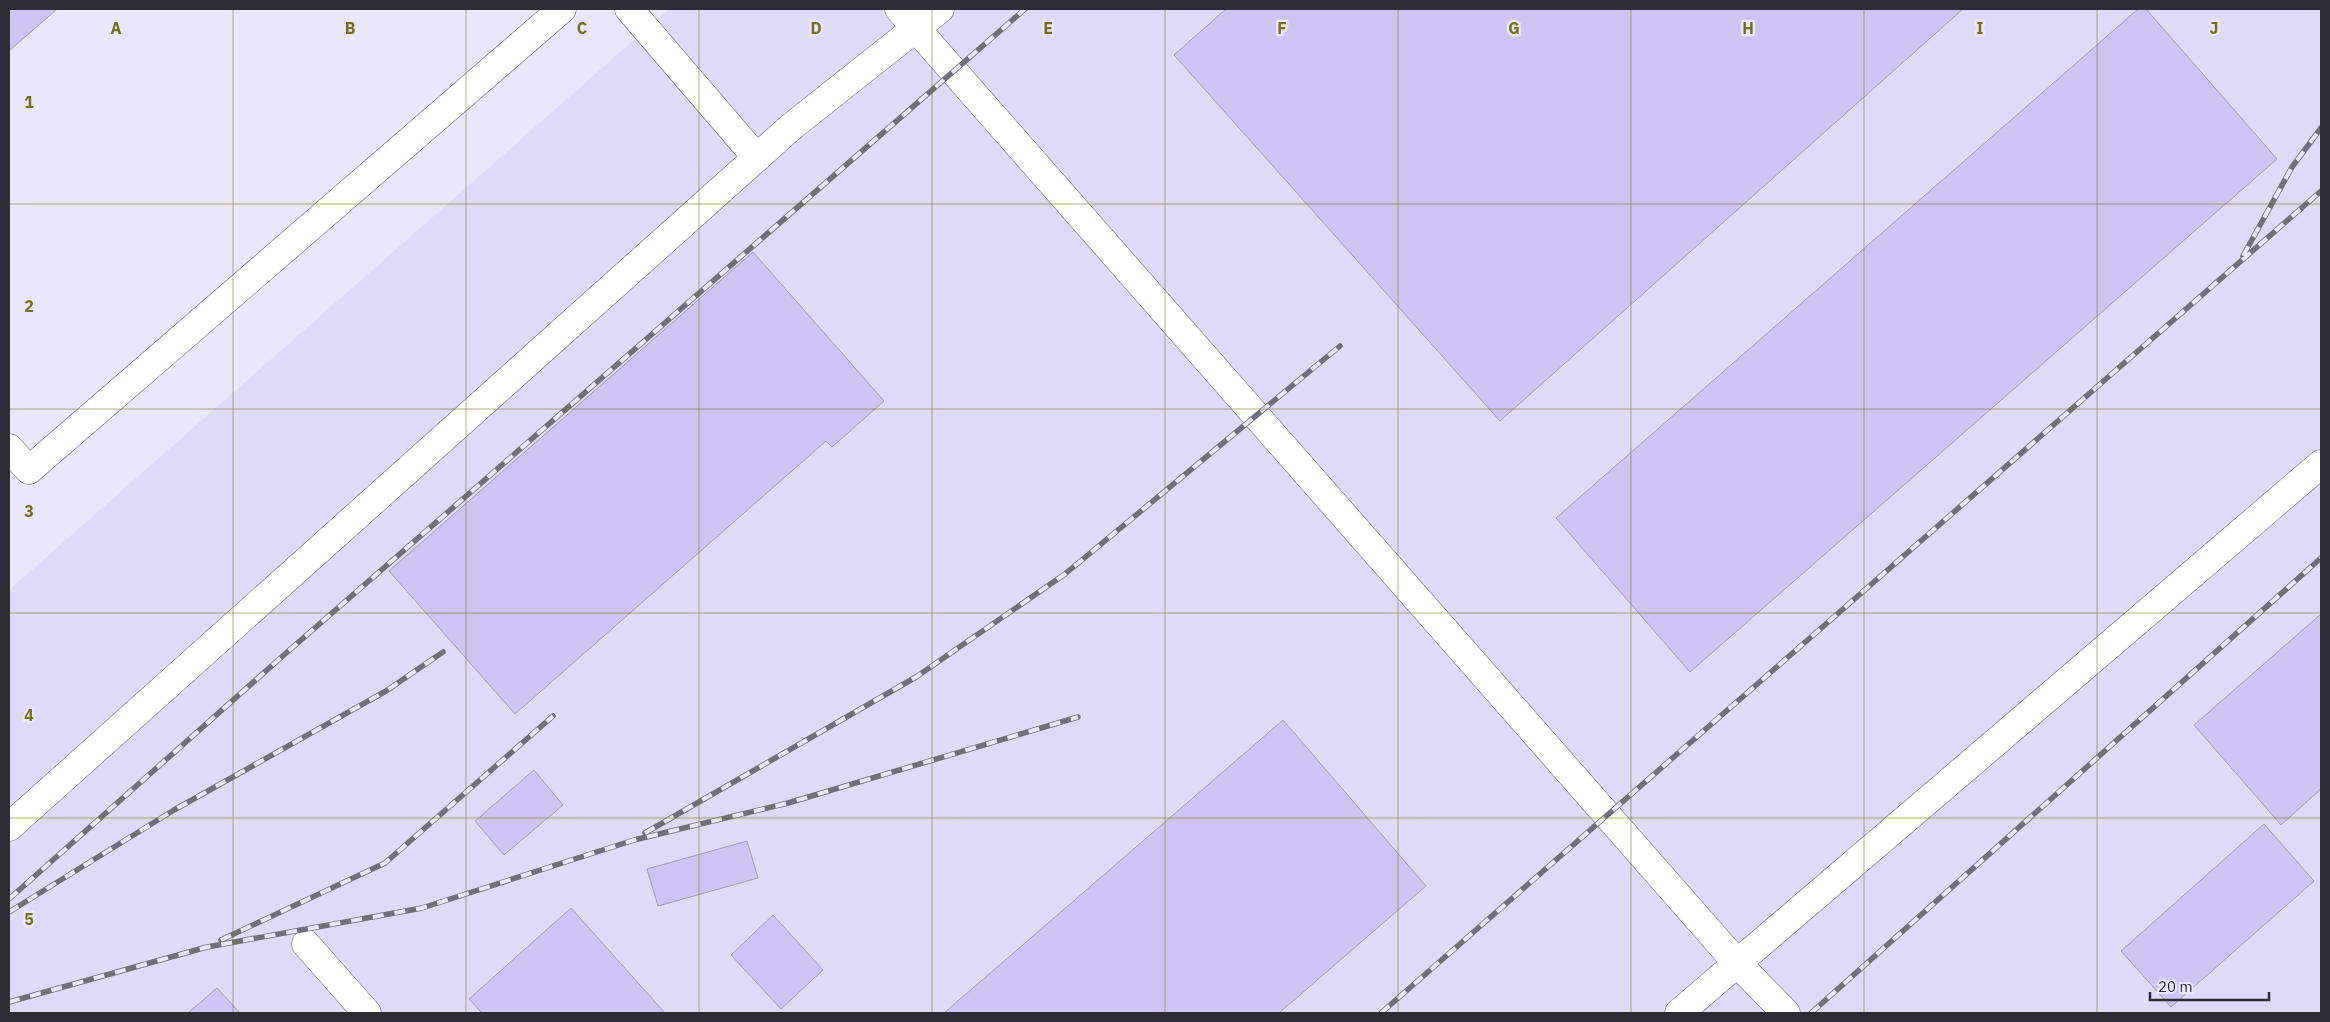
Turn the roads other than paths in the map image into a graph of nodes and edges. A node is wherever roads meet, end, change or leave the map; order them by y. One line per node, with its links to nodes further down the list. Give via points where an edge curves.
1 (562, 9): 6 (lane, via 29,470)
2 (629, 9): 5 (lane)
3 (940, 9): 4 (lane)
4 (908, 19): 5 (lane); 10 (lane)
5 (757, 158): 8 (lane)
6 (9, 448)
7 (2321, 464): 10 (lane)
8 (9, 827)
9 (306, 944): 11 (lane)
10 (1737, 962): 12 (lane); 13 (lane)
11 (367, 1013)
12 (1679, 1013)
13 (1786, 1013)

